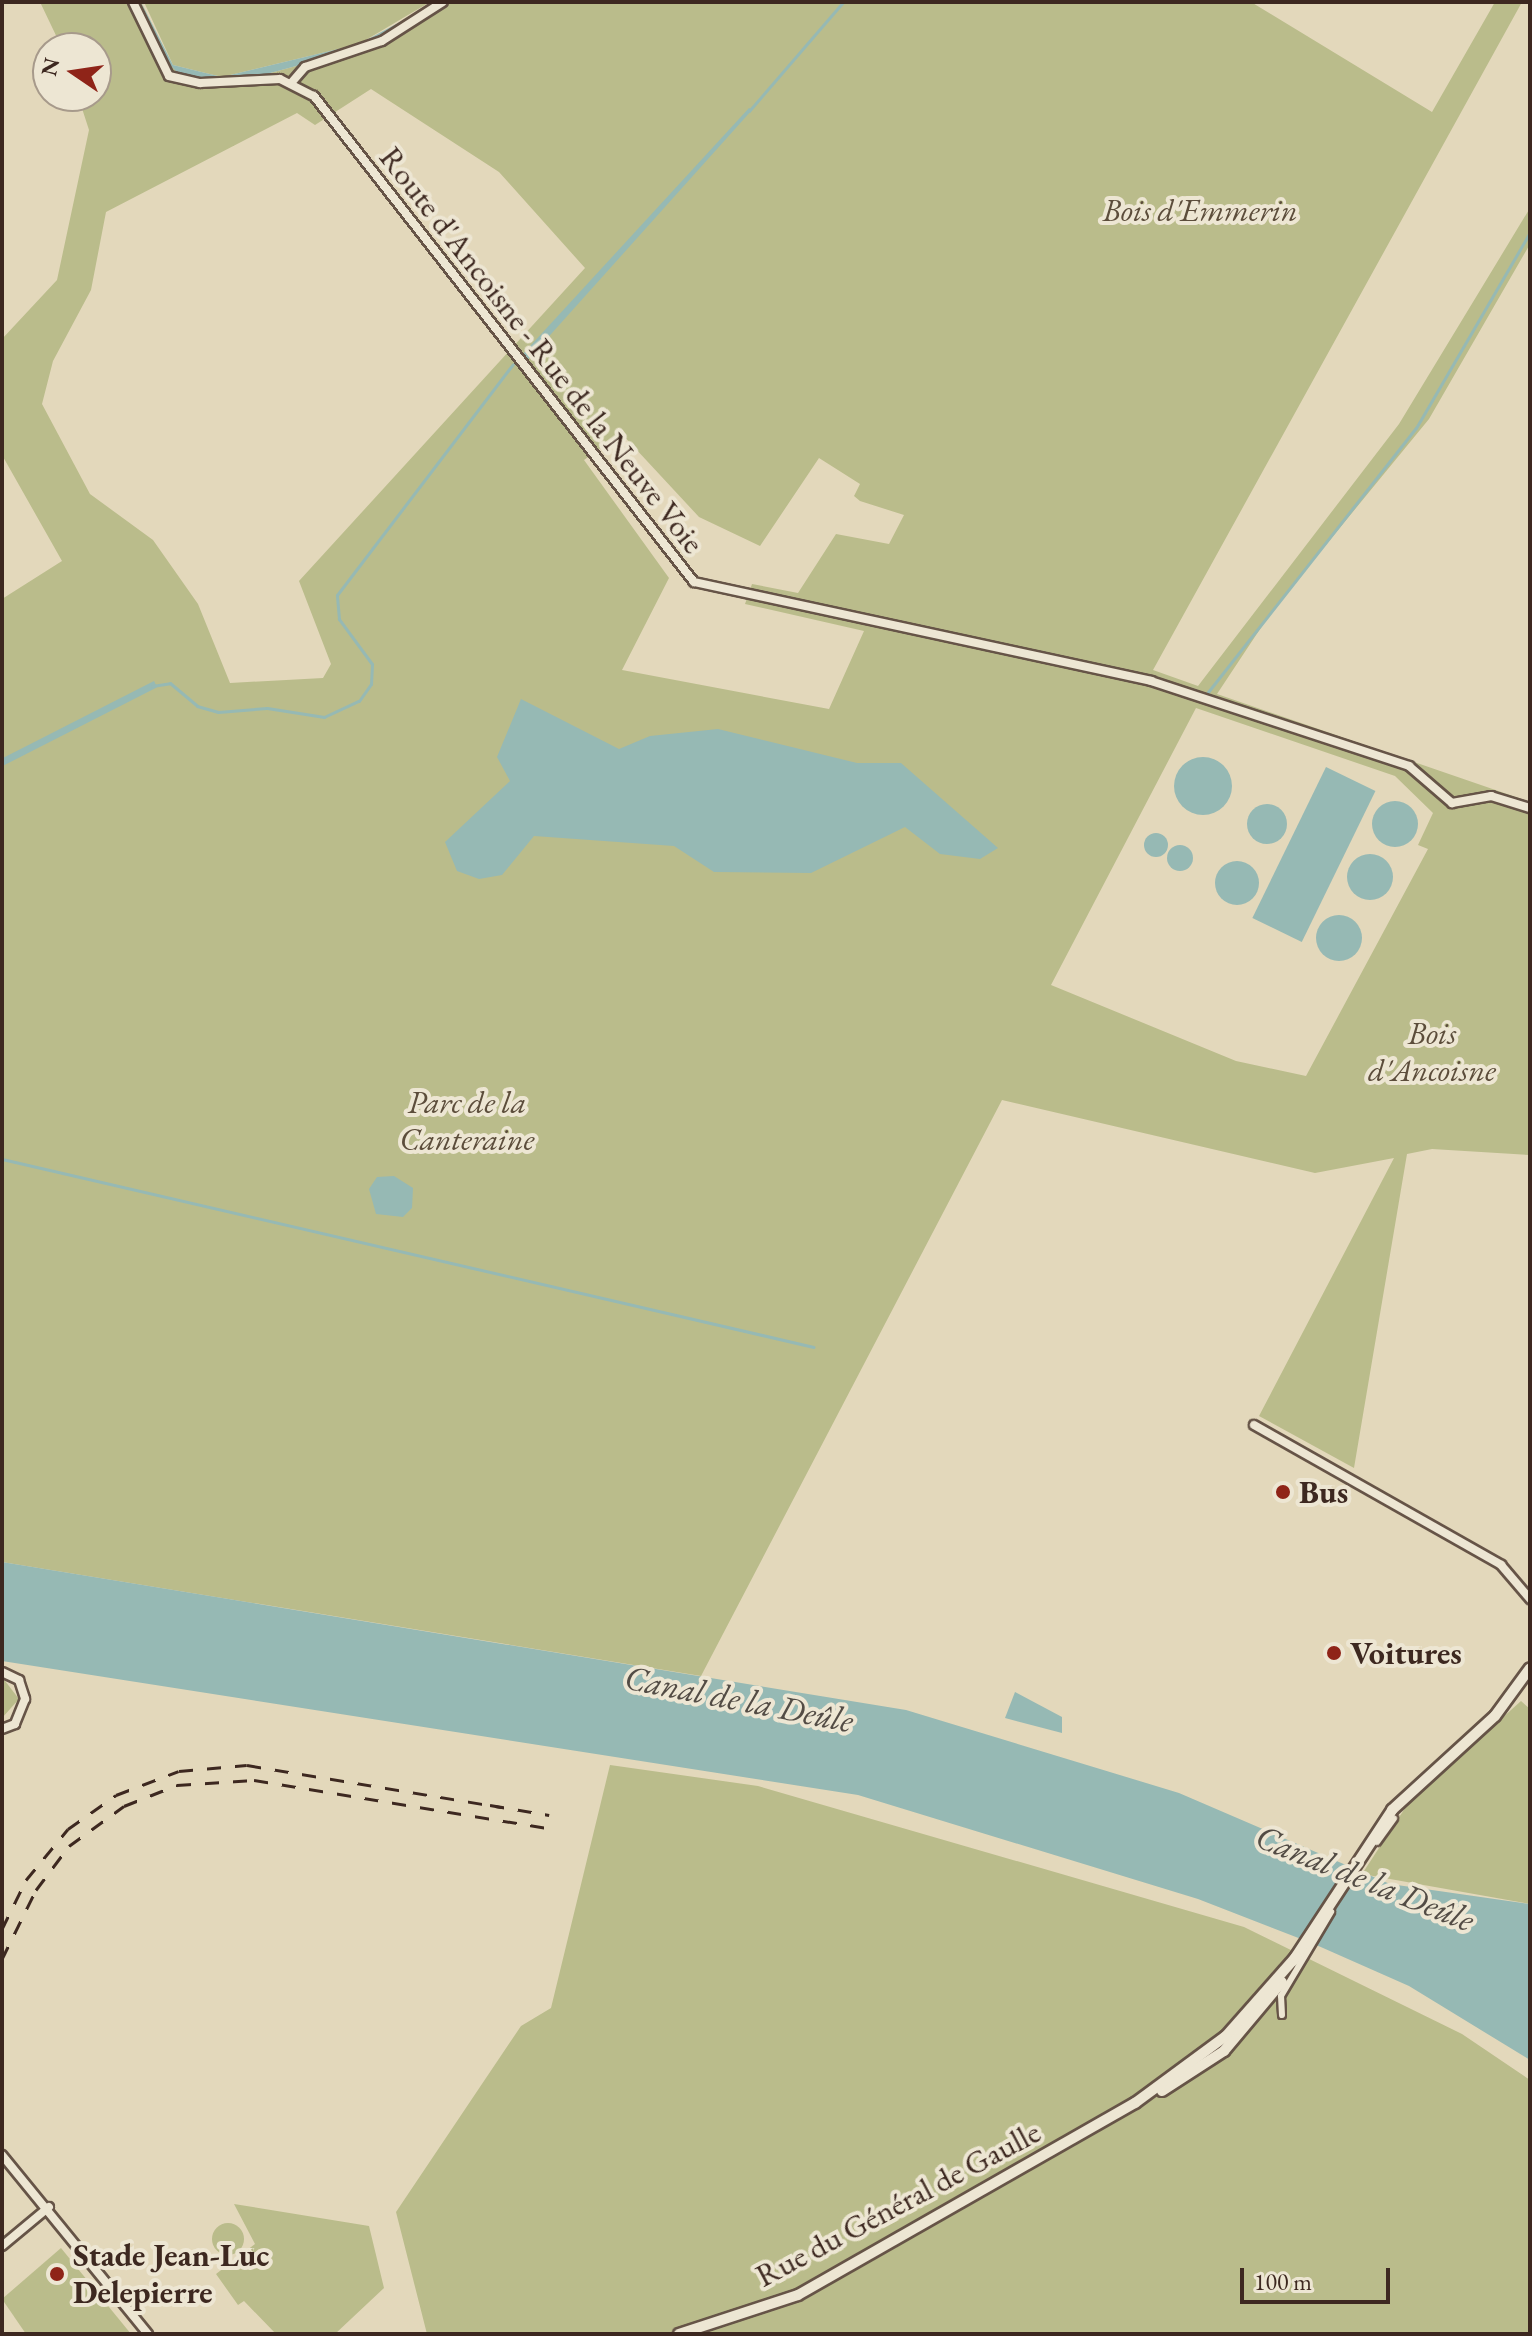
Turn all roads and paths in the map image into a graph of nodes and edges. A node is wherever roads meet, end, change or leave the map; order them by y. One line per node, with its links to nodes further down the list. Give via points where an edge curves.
1 (133, 2): 3 (street, via 169,76 200,83)
2 (443, 2): 3 (street, via 382,41 301,69)
3 (292, 82): 4 (street, Route d'Ancoisne - Rue de la Neuve Voie, via 320,104 694,582 1140,678 1409,766 1452,803 1491,796)
4 (1530, 808)
5 (1254, 1425): 6 (street, via 1501,1565)
6 (1530, 1599)
7 (1530, 1668): 10 (street)
8 (2, 1672): 11 (street, via 19,1680 25,1699 15,1724)
9 (1530, 1685): 10 (street)
10 (1516, 1693): 13 (street, Rue du Général de Gaulle, via 1417,1782)
11 (2, 1729)
12 (1394, 1819): 13 (street)
13 (1370, 1845): 14 (street, Rue du Général de Gaulle)
14 (1298, 1958): 15 (street, via 1281,1996); 20 (street, Rue du Général de Gaulle, via 1269,2003 1232,2043 1182,2081 798,2295)
15 (1282, 2015)
16 (2, 2155): 17 (street)
17 (49, 2207): 18 (street); 19 (street)
18 (2, 2246)
19 (148, 2334)
20 (679, 2334)

